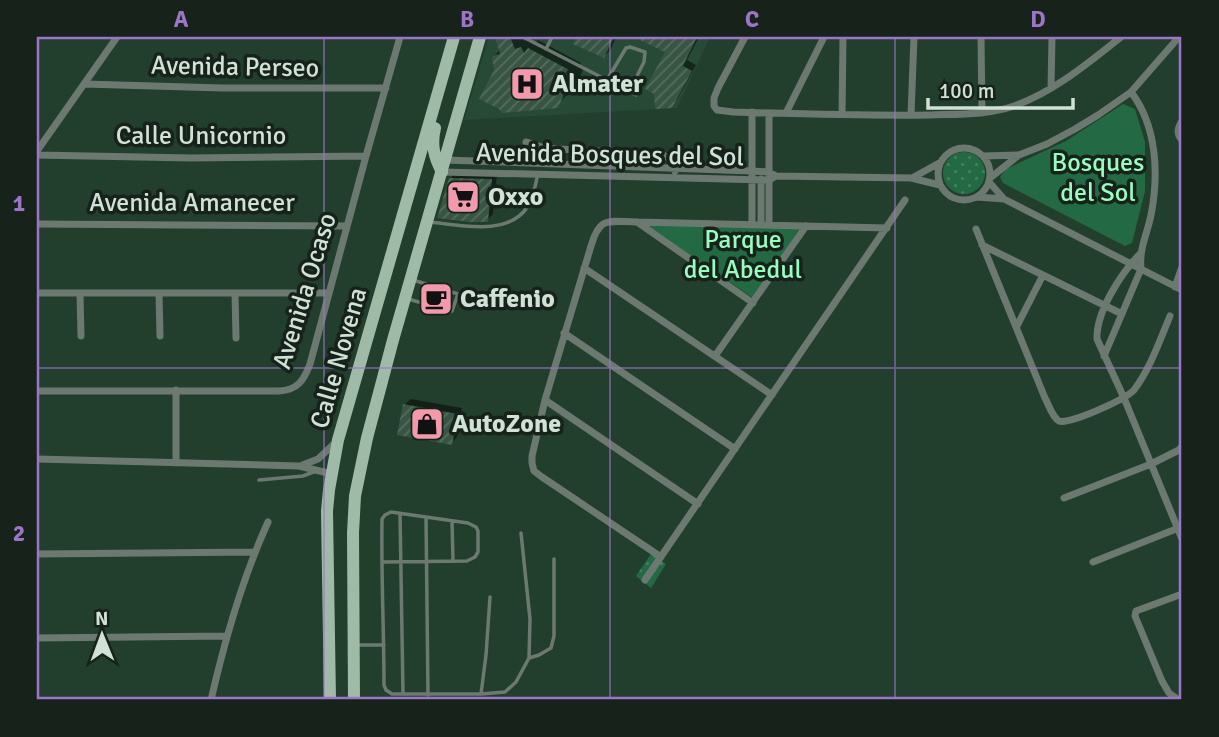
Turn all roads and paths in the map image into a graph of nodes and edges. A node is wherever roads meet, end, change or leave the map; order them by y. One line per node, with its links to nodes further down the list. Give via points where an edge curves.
1 (117, 37): 18 (street)
2 (400, 37): 19 (street, Avenida Ocaso)
3 (454, 37): 16 (main road, Calle Novena)
4 (480, 37): 38 (main road, Calle Novena)
5 (523, 37): 15 (lane)
6 (552, 37): 15 (lane)
7 (745, 37): 24 (street, via 718,88 715,109)
8 (824, 37): 26 (street)
9 (843, 37): 28 (street)
10 (914, 37): 29 (street)
11 (981, 37): 27 (street)
12 (1052, 37): 20 (street)
13 (1121, 37): 20 (street)
14 (1180, 37): 22 (street)
15 (546, 49): 17 (lane)
16 (443, 80): 38 (main road, via 433,137 435,157); 94 (main road, Calle Novena)
17 (607, 80): 21 (lane); 21 (lane, via 626,48 645,52)
18 (84, 84): 19 (street, Avenida Perseo); 33 (street)
19 (386, 88): 35 (street, Avenida Ocaso)
20 (1051, 88): 27 (street, via 1011,107)
21 (629, 92): 23 (lane)
22 (1131, 92): 34 (street, via 1056,139); 60 (street, via 1148,124 1155,168 1152,212)
23 (636, 95)
24 (752, 113): 25 (street); 41 (street)
25 (769, 113): 26 (street); 42 (street)
26 (786, 113): 28 (street)
27 (982, 113): 29 (street)
28 (842, 114): 29 (street)
29 (911, 115)
30 (1181, 123): 31 (street, via 1178,134)
31 (1182, 140)
32 (526, 142): 39 (street, via 545,148 659,154 668,157)
33 (37, 153): 35 (street, Calle Unicornio, via 64,157)
34 (1019, 155): 36 (street); 45 (street)
35 (366, 156): 55 (street, Avenida Ocaso)
36 (983, 156): 37 (street, via 963,148); 45 (street)
37 (941, 162): 44 (street, Avenida Bosques del Sol); 46 (street)
38 (444, 166): 39 (street, Avenida Bosques del Sol); 40 (street, Avenida Bosques del Sol); 50 (main road, Calle Novena)
39 (675, 168): 41 (street, Avenida Bosques del Sol); 43 (street)
40 (538, 174): 43 (street, Avenida Bosques del Sol); 50 (lane, via 527,207 510,222 488,226)
41 (752, 175): 42 (street, Avenida Bosques del Sol); 43 (street, Avenida Bosques del Sol); 53 (street)
42 (769, 177): 44 (street, Avenida Bosques del Sol); 54 (street)
43 (675, 178)
44 (911, 178): 46 (street, Avenida Bosques del Sol)
45 (989, 180): 47 (street); 49 (street)
46 (940, 185): 47 (street, via 959,200)
47 (977, 197): 49 (street)
48 (905, 200): 57 (street)
49 (1004, 200): 61 (street)
50 (428, 222): 66 (main road, Calle Novena)
51 (637, 222): 53 (street); 63 (street, via 602,224); 77 (street)
52 (37, 224): 55 (street, Avenida Amanecer)
53 (752, 224): 54 (street)
54 (765, 224): 56 (street)
55 (347, 226): 74 (street, Avenida Ocaso)
56 (806, 226): 57 (street); 77 (street)
57 (887, 228): 91 (street)
58 (976, 229): 59 (street)
59 (982, 245): 65 (street); 82 (street)
60 (1140, 254): 61 (street); 64 (street)
61 (1131, 264): 64 (street); 78 (street)
62 (1182, 267): 68 (street)
63 (584, 268): 83 (street); 87 (street)
64 (1141, 269): 68 (street); 80 (street)
65 (1043, 275): 78 (street); 82 (street)
66 (411, 280): 67 (lane); 75 (main road, Calle Novena)
67 (428, 285): 69 (lane); 76 (lane)
68 (1179, 288)
69 (449, 291): 79 (lane); 79 (lane, via 458,294 452,311)
70 (37, 293): 71 (street)
71 (80, 293): 72 (street); 84 (street)
72 (159, 293): 73 (street); 85 (street)
73 (235, 293): 74 (street); 86 (street)
74 (329, 293): 89 (street, Avenida Ocaso, via 310,364 297,386 279,391)
75 (406, 298): 76 (lane); 127 (main road, Calle Novena, via 355,496)
76 (422, 303): 79 (lane)
77 (753, 303): 87 (street)
78 (1105, 306): 80 (street); 88 (street, via 1097,330)
79 (444, 309)
80 (1122, 314): 88 (street)
81 (1170, 316): 92 (street, via 1142,376)
82 (1017, 326): 92 (street, via 1051,411 1059,420)
83 (564, 333): 93 (street); 96 (street)
84 (81, 336)
85 (160, 336)
86 (236, 338)
87 (715, 356): 91 (street)
88 (1104, 356): 92 (street)
89 (176, 390): 90 (street, Avenida Ocaso); 98 (street)
90 (37, 391)
91 (772, 395): 96 (street)
92 (1124, 398): 99 (street)
93 (545, 400): 105 (street); 115 (street, via 532,456 534,471)
94 (338, 440): 100 (street, via 318,459); 102 (main road, Calle Novena)
95 (1182, 446): 99 (street)
96 (735, 449): 105 (street)
97 (37, 459): 98 (street)
98 (176, 463): 100 (street)
99 (1151, 464): 104 (street); 110 (street)
100 (299, 466): 101 (street)
101 (318, 471): 102 (street); 103 (lane)
102 (332, 474): 134 (main road, Calle Novena, via 327,511)
103 (259, 480)
104 (1063, 498)
105 (698, 504): 115 (street)
106 (400, 513): 107 (lane); 117 (lane); 120 (lane, via 391,512 382,519)
107 (426, 517): 108 (lane); 118 (lane)
108 (452, 521): 119 (lane); 119 (lane, via 468,523 478,531 475,557)
109 (268, 522): 113 (street)
110 (1180, 528): 112 (street); 121 (street)
111 (520, 533): 129 (lane, via 530,619)
112 (1182, 539)
113 (254, 552): 114 (street); 125 (street)
114 (37, 554)
115 (661, 557): 122 (street)
116 (554, 559): 129 (lane, via 551,648)
117 (401, 561): 118 (lane); 120 (lane); 130 (lane)
118 (427, 561): 119 (lane); 132 (lane)
119 (453, 561)
120 (383, 562): 128 (lane)
121 (1093, 562)
122 (645, 580)
123 (1182, 594): 136 (street, via 1144,607 1135,616 1169,693)
124 (490, 597): 131 (lane)
125 (226, 636): 126 (street); 133 (street)
126 (37, 638)
127 (353, 645): 128 (lane); 135 (main road, Calle Novena)
128 (384, 645): 130 (lane, via 384,685 391,695)
129 (528, 658): 131 (lane, via 516,682 505,692)
130 (403, 694): 132 (lane)
131 (481, 694): 132 (lane)
132 (428, 695)
133 (211, 700)
134 (330, 700)
135 (354, 700)
136 (1179, 700)

